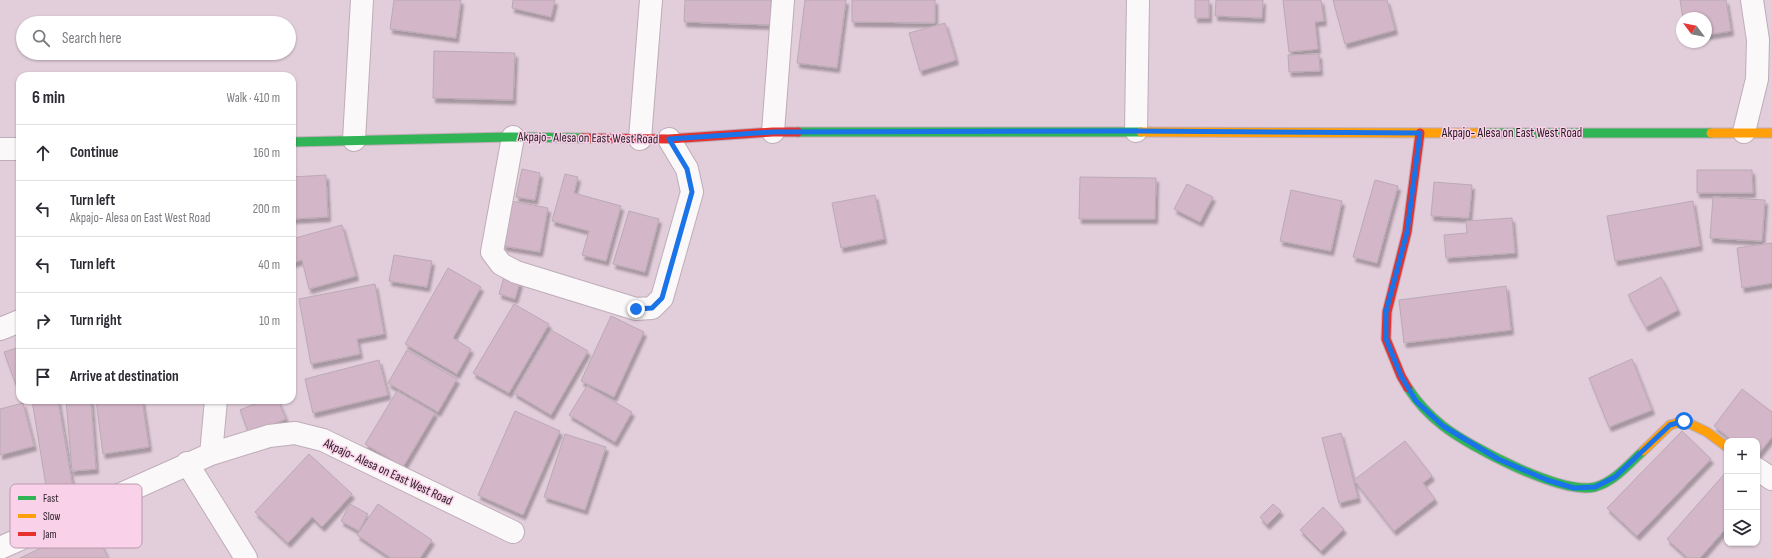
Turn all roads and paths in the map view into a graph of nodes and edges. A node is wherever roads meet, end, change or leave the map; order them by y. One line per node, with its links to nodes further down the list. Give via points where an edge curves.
1 (362, 0): 14 (street)
2 (651, 0): 12 (street)
3 (783, 0): 7 (street)
4 (1138, 0): 6 (street)
5 (1752, 0): 8 (street, via 1758,40 1757,79)
6 (1136, 131): 7 (street, Akpajo- Alesa on East West Road); 9 (street, Akpajo- Alesa on East West Road)
7 (773, 132): 13 (street, Akpajo- Alesa on East West Road)
8 (1744, 132): 9 (street, Akpajo- Alesa on East West Road); 10 (street, Akpajo- Alesa on East West Road)
9 (1420, 133): 21 (street, via 1407,232 1386,312 1386,339 1401,376 1416,401 1443,426 1498,459 1547,480 1574,488 1595,487 1615,477 1670,425 1684,421 1707,432)
10 (1772, 133)
11 (513, 137): 12 (street, Akpajo- Alesa on East West Road); 13 (street, via 492,252 501,264 516,272 636,309 652,308 662,298 692,192 687,169); 14 (street, Akpajo- Alesa on East West Road)
12 (640, 139): 13 (street, Akpajo- Alesa on East West Road)
13 (669, 139)
14 (354, 140): 15 (street, Akpajo- Alesa on East West Road)
15 (296, 142)
16 (0, 149): 17 (street)
17 (16, 149)
18 (16, 323): 19 (street)
19 (0, 329)
20 (216, 404): 22 (street)
21 (1724, 445)
22 (211, 454): 23 (street, Akpajo- Alesa on East West Road); 27 (street, Akpajo- Alesa on East West Road, via 269,436 295,433 323,440)
23 (188, 463): 26 (street, Akpajo- Alesa on East West Road); 30 (street)
24 (1760, 471): 25 (street)
25 (1772, 479)
26 (142, 484)
27 (513, 532)
28 (10, 543): 29 (street, Akpajo- Alesa on East West Road)
29 (0, 548)
30 (246, 558)

